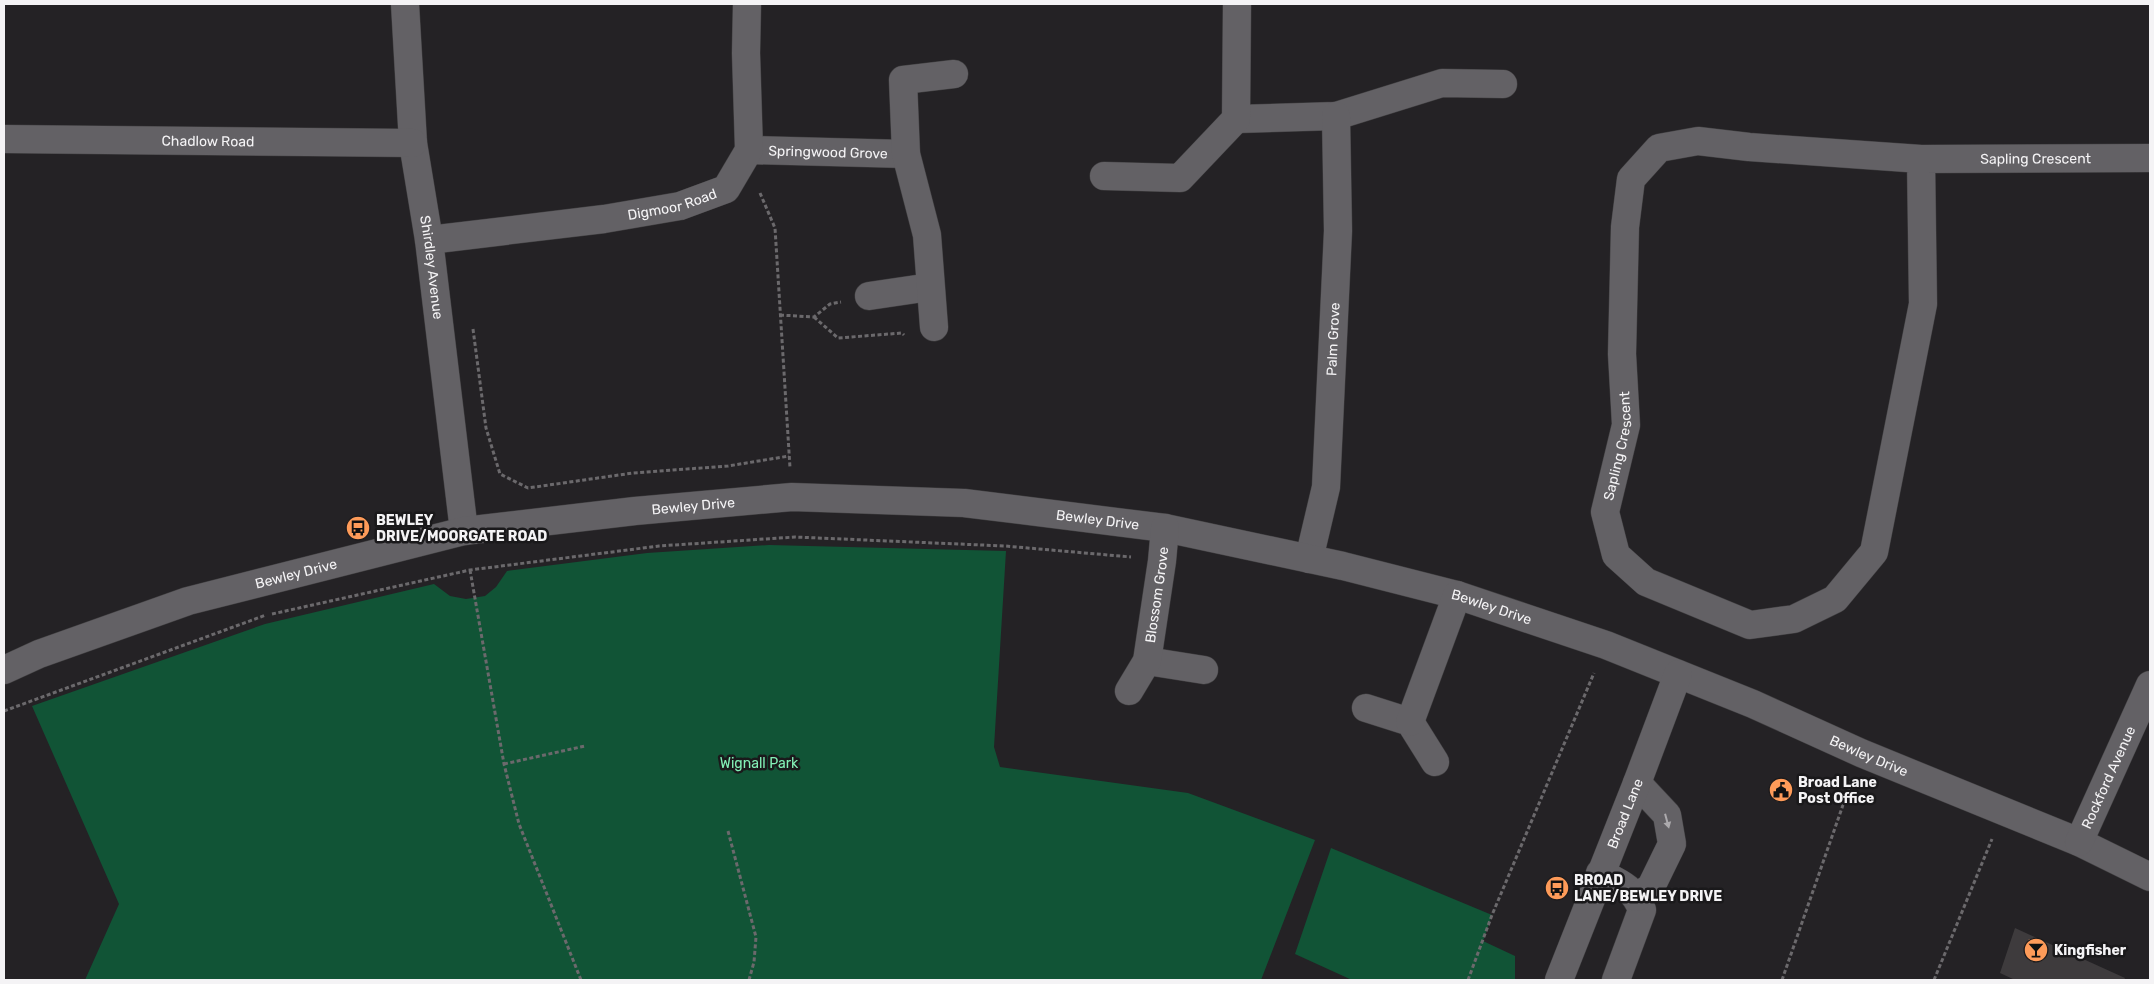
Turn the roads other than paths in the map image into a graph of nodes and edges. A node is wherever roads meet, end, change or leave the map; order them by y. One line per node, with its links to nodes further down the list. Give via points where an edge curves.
1 (406, 4): 9 (street, Shirdley Avenue)
2 (747, 4): 10 (street)
3 (1237, 4): 7 (street)
4 (954, 74): 11 (street, Springwood Grove, via 903,80)
5 (1503, 84): 6 (street, via 1442,83)
6 (1336, 116): 7 (street); 21 (street, Palm Grove, via 1338,231 1326,487)
7 (1236, 119): 14 (street, via 1180,178)
8 (4, 140): 9 (street, Chadlow Road)
9 (413, 143): 15 (street, Shirdley Avenue)
10 (747, 154): 11 (street, Springwood Grove); 15 (street, Digmoor Road, via 726,188 680,206 604,219)
11 (906, 154): 16 (street, Springwood Grove, via 927,235)
12 (2150, 158): 13 (street, Sapling Crescent)
13 (1921, 159): 13 (street, Sapling Crescent, via 1698,141 1660,148 1631,179 1625,227 1622,344 1626,425 1606,512 1616,556 1646,582 1750,625 1794,619 1835,600 1874,552 1923,304)
14 (1104, 176)
15 (429, 240): 20 (street, Shirdley Avenue)
16 (930, 287): 17 (street); 18 (street, Springwood Grove)
17 (869, 296)
18 (934, 327)
19 (1165, 528): 20 (street, Bewley Drive, via 964,502 792,497); 21 (street, Bewley Drive); 23 (street, Blossom Grove)
20 (464, 531): 24 (street, Bewley Drive, via 188,601 39,654)
21 (1309, 559): 22 (street, Bewley Drive)
22 (1457, 595): 26 (street, Bewley Drive, via 1606,645); 30 (street)
23 (1147, 661): 25 (street, Blossom Grove); 28 (street, Blossom Grove)
24 (4, 670)
25 (1204, 670)
26 (1678, 674): 32 (street, Broad Lane); 33 (street, Bewley Drive)
27 (2150, 685): 33 (street, Rockford Avenue)
28 (1129, 691)
29 (1366, 708): 30 (street)
30 (1410, 722): 31 (street)
31 (1435, 762)
32 (1637, 784): 34 (street, Broad Lane); 36 (street, one-way to 36, via 1667,815 1672,844 1651,887)
33 (2079, 842): 35 (street, Bewley Drive)
34 (1600, 873): 36 (street, via 1622,883); 37 (street, Broad Lane)
35 (2150, 877)
36 (1637, 896): 38 (street, via 1642,910)
37 (1559, 980)
38 (1616, 980)

